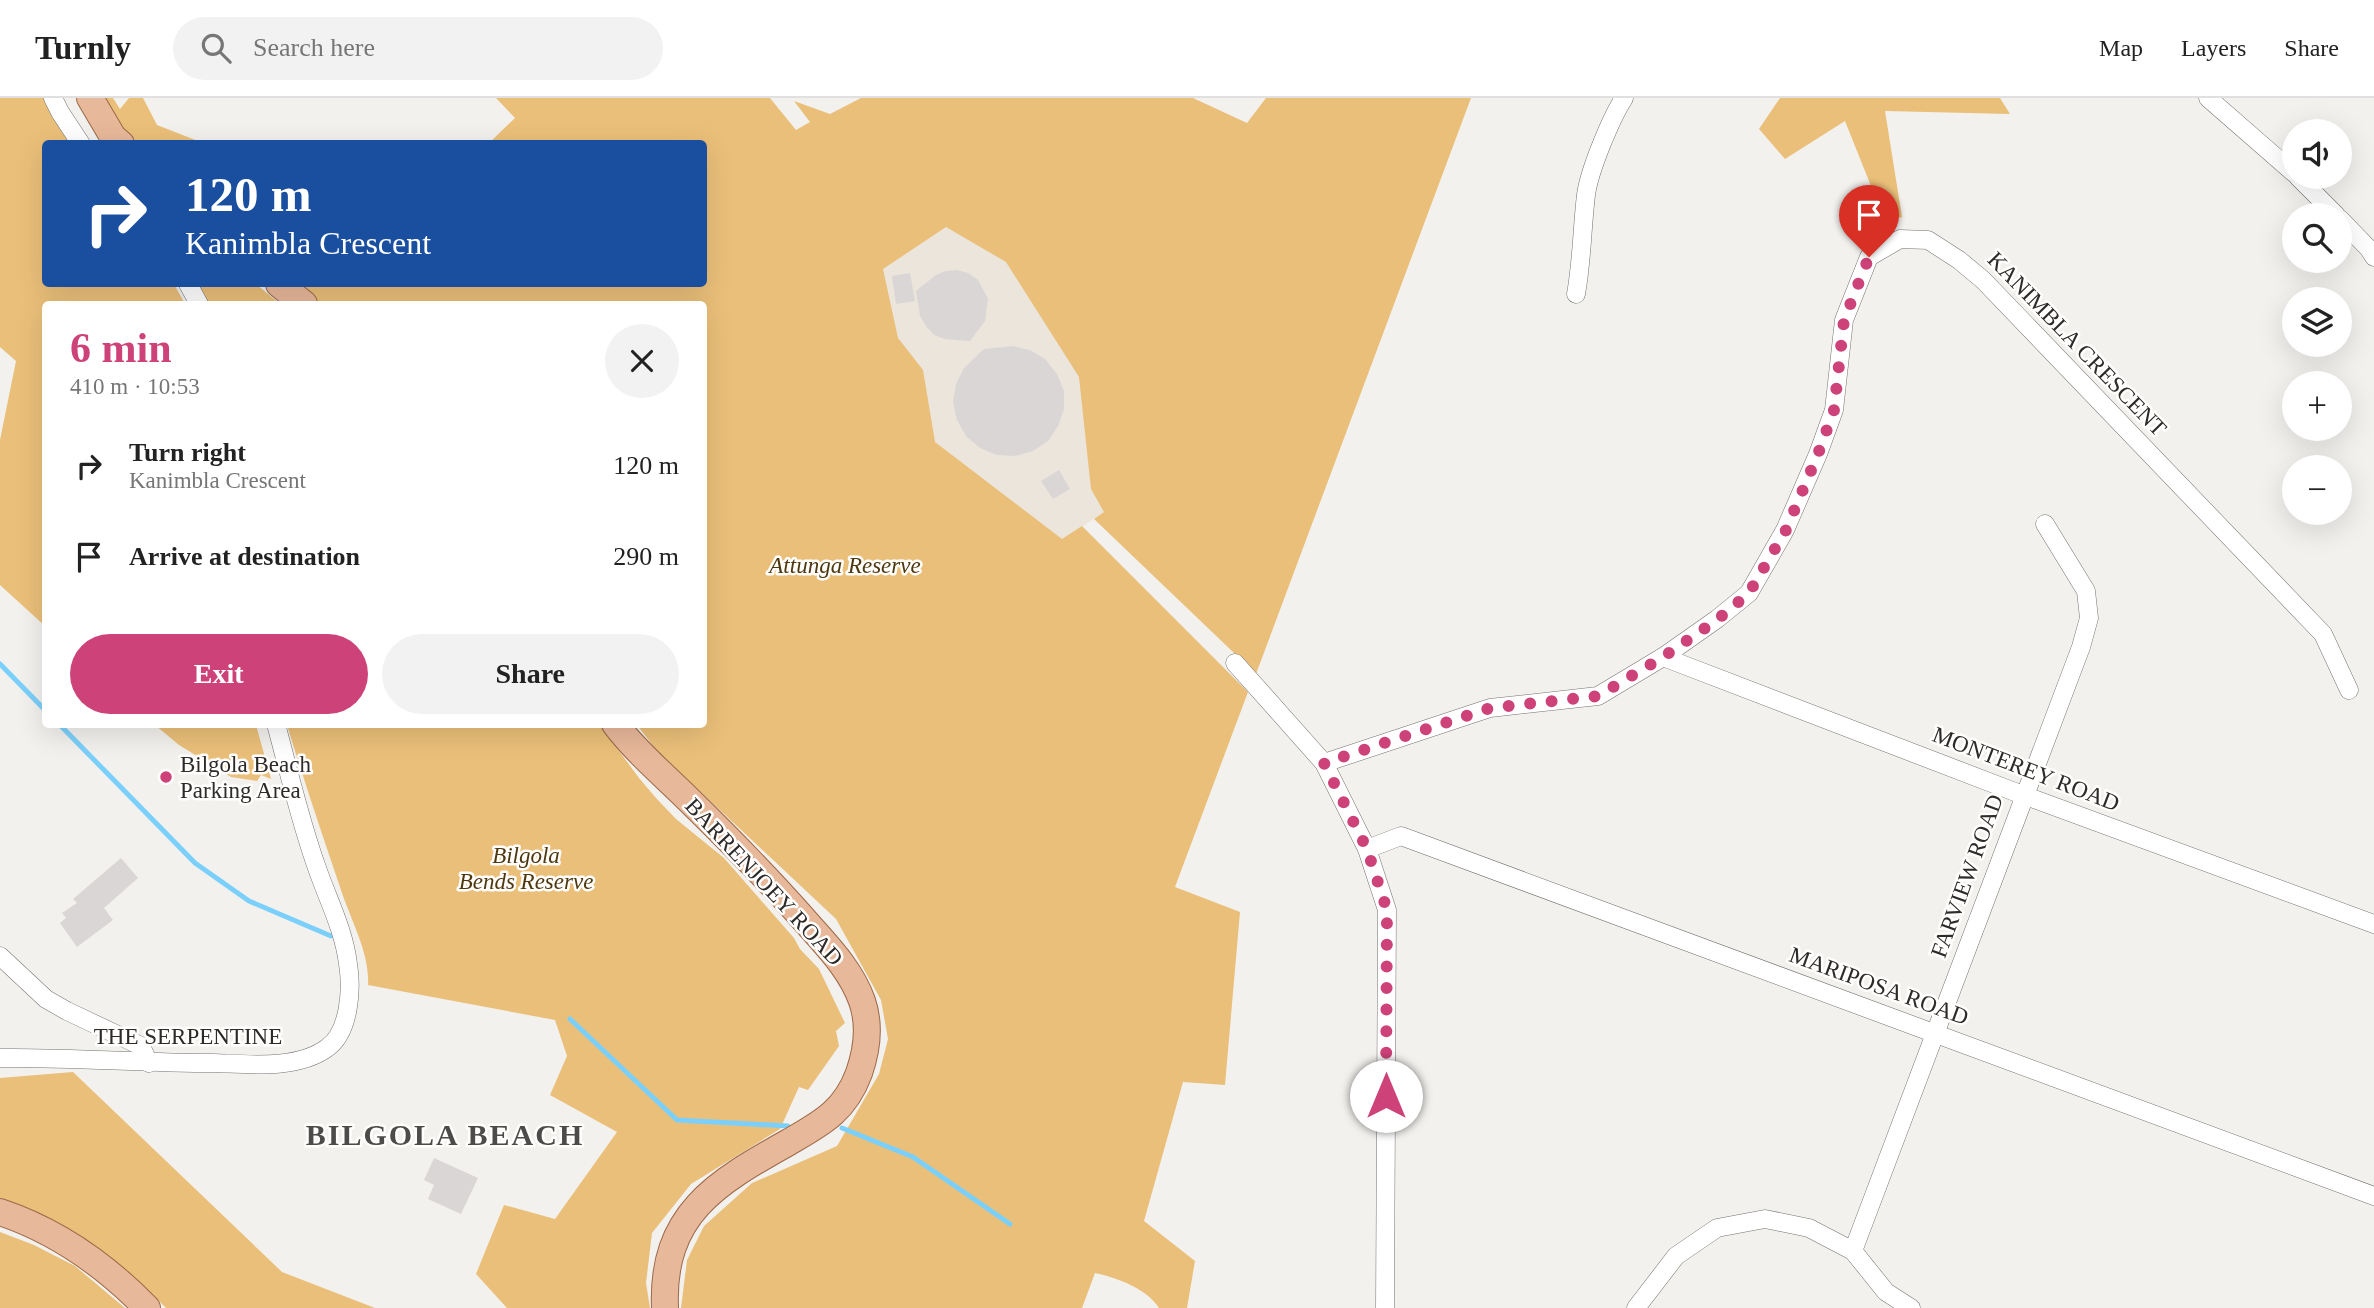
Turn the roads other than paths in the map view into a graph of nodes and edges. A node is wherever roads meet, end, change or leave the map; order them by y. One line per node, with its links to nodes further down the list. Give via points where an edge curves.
1 (53, 98): 5 (street)
2 (90, 98): 6 (main road)
3 (1624, 98): 13 (street, via 1613,115 1587,193)
4 (2208, 98): 7 (street)
5 (78, 140)
6 (116, 140)
7 (2282, 163)
8 (2310, 189): 9 (street)
9 (2324, 203)
10 (2352, 231): 11 (street)
11 (2374, 257)
12 (283, 287): 14 (main road)
13 (1576, 294)
14 (300, 301)
15 (2045, 524): 22 (street, FARVIEW ROAD, via 2086,591 2089,618)
16 (1663, 657): 18 (street, KANIMBLA CRESCENT, via 1749,593 1786,530 1834,410 1844,320 1869,257 1900,239 1928,240 1983,280 2323,634); 21 (street, KANIMBLA CRESCENT, via 1598,696 1490,708); 22 (street, MONTEREY ROAD)
17 (1235, 663): 21 (street)
18 (2349, 690)
19 (277, 728): 28 (street, THE SERPENTINE, via 345,947 349,979 343,1024 329,1048 289,1062)
20 (618, 728): 34 (main road, BARRENJOEY ROAD, via 780,892 839,960 858,990 867,1030 859,1073 839,1109 728,1177 687,1219 672,1246)
21 (1324, 763): 23 (street)
22 (2023, 795): 24 (street, MONTEREY ROAD); 26 (street, FARVIEW ROAD)
23 (1367, 849): 26 (street, MARIPOSA ROAD, via 1401,836); 35 (street, via 1387,910)
24 (2374, 924)
25 (0, 956): 28 (street, via 66,1012 141,1046)
26 (1934, 1034): 29 (street, MARIPOSA ROAD); 31 (street, FARVIEW ROAD)
27 (0, 1058): 28 (street, THE SERPENTINE)
28 (149, 1063)
29 (2374, 1196)
30 (0, 1212): 33 (main road, via 75,1247)
31 (1853, 1251): 32 (street); 36 (street, via 1809,1228 1765,1219 1717,1228 1676,1256)
32 (1886, 1292): 37 (street); 38 (street)
33 (147, 1308)
34 (665, 1308)
35 (1385, 1308)
36 (1636, 1308)
37 (1877, 1308)
38 (1911, 1308)

